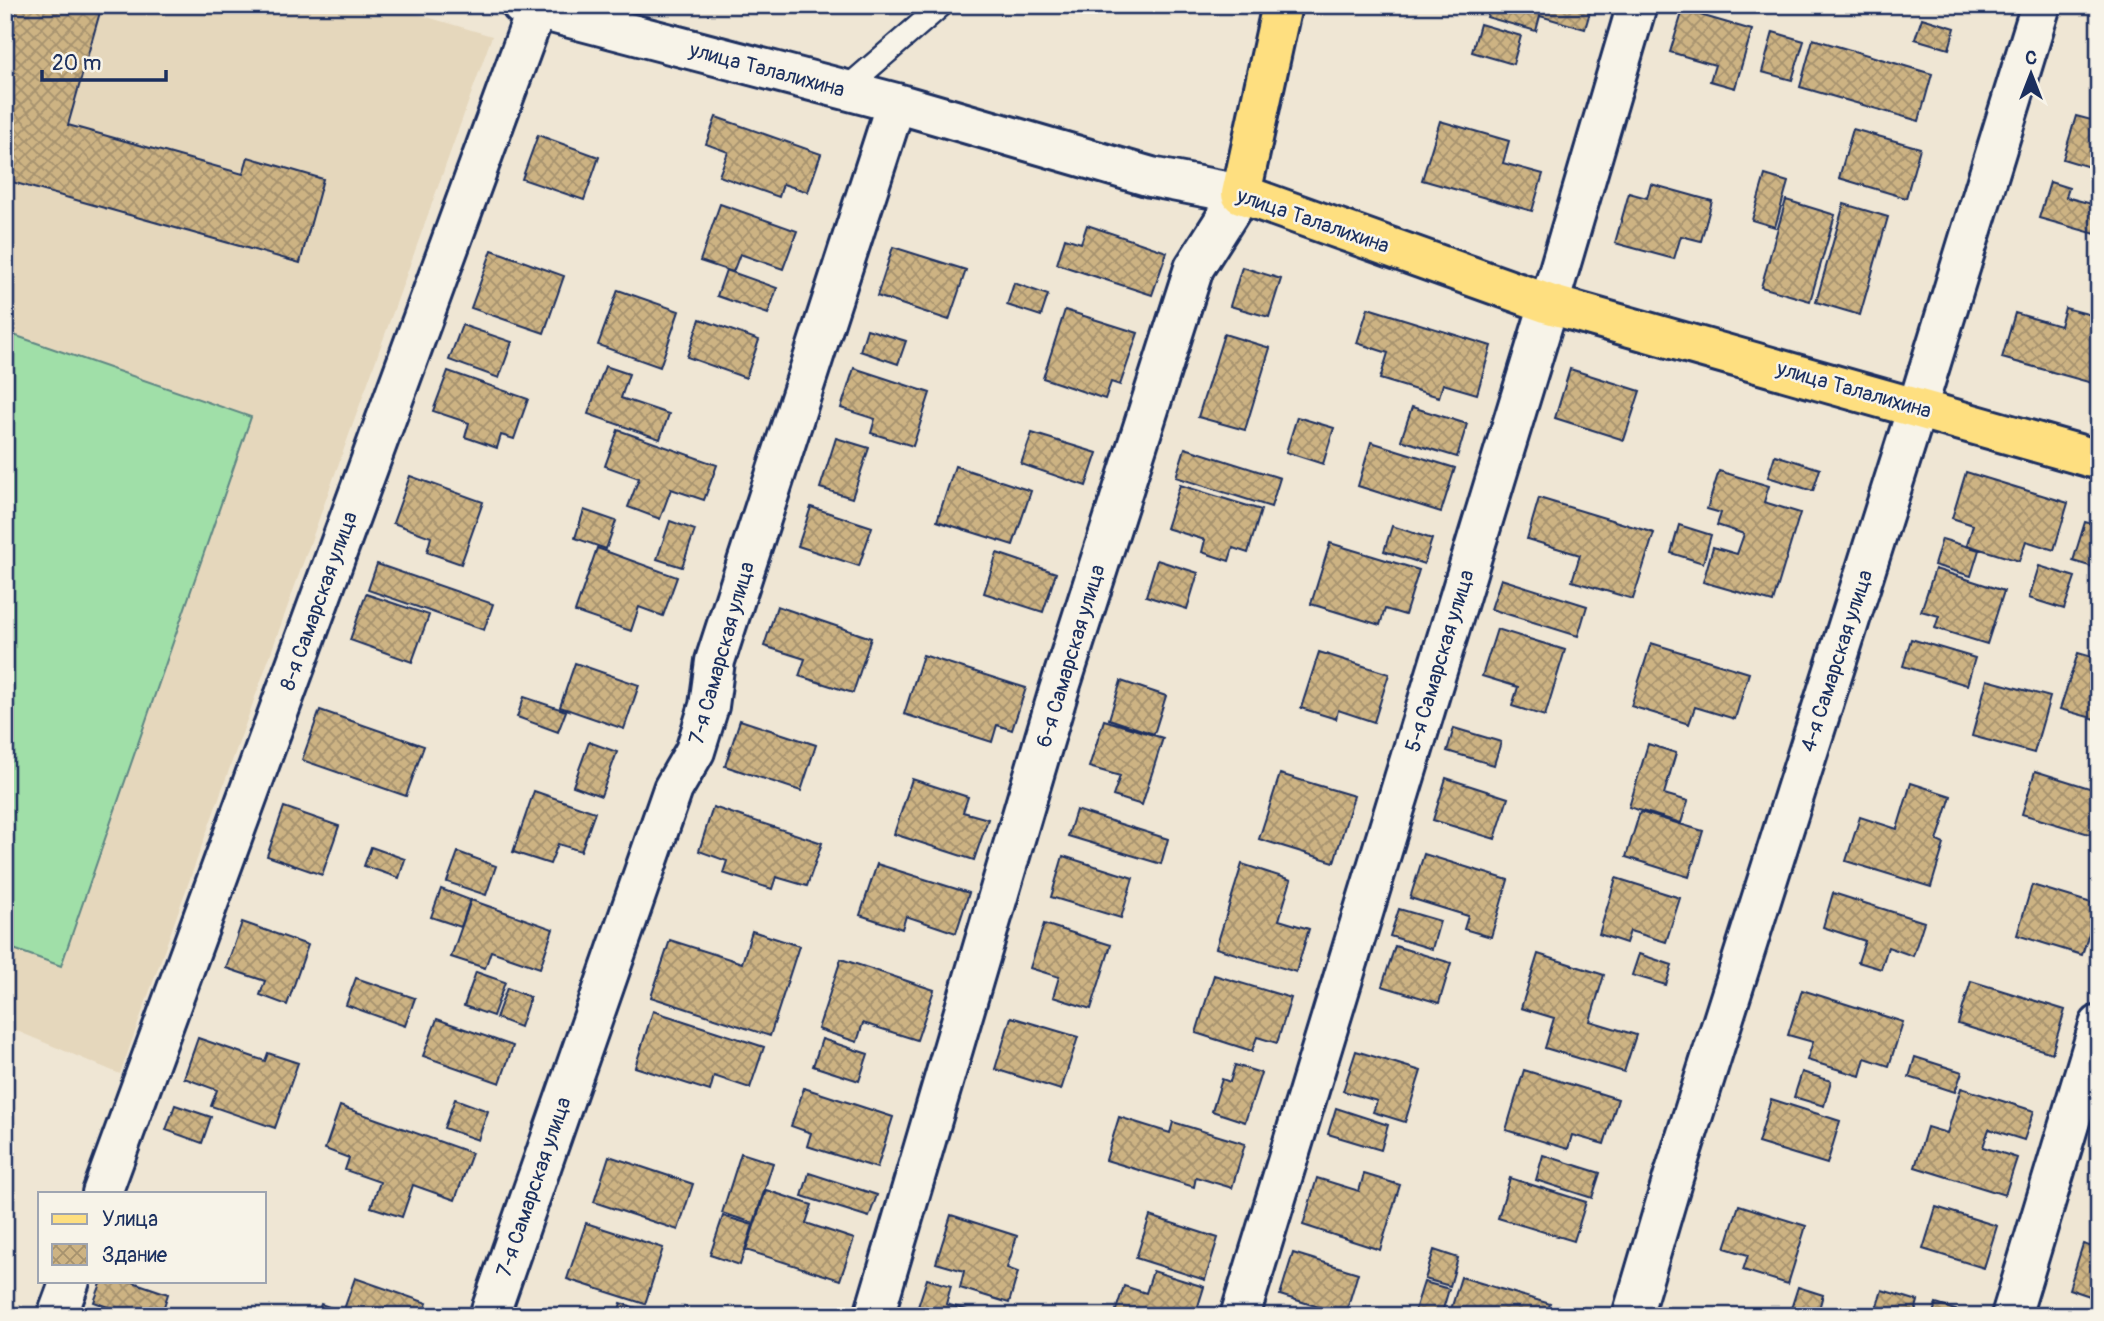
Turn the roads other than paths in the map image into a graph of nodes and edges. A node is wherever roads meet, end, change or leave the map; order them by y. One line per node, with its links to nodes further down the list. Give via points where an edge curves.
1 (942, 5): 6 (lane)
2 (1282, 5): 8 (main road, 6-я Самарская улица)
3 (1637, 5): 9 (street, 5-я Самарская улица)
4 (2041, 5): 10 (street, 4-я Самарская улица)
5 (528, 7): 6 (street, улица Талалихина); 13 (street, 8-я Самарская улица)
6 (844, 90): 7 (street, улица Талалихина)
7 (896, 103): 8 (street, улица Талалихина, via 1151,177); 16 (street, 7-я Самарская улица, via 715,661 709,706 695,751 673,789)
8 (1241, 194): 9 (main road, улица Талалихина); 17 (street, 6-я Самарская улица, via 1194,268 1059,690)
9 (1549, 304): 10 (main road, улица Талалихина); 18 (street, 5-я Самарская улица)
10 (1917, 408): 11 (main road, улица Талалихина); 19 (street, 4-я Самарская улица)
11 (2099, 460)
12 (2099, 1025): 20 (street)
13 (102, 1192)
14 (70, 1282): 15 (street)
15 (57, 1316)
16 (489, 1316)
17 (874, 1316)
18 (1240, 1316)
19 (1632, 1316)
20 (2011, 1316)

